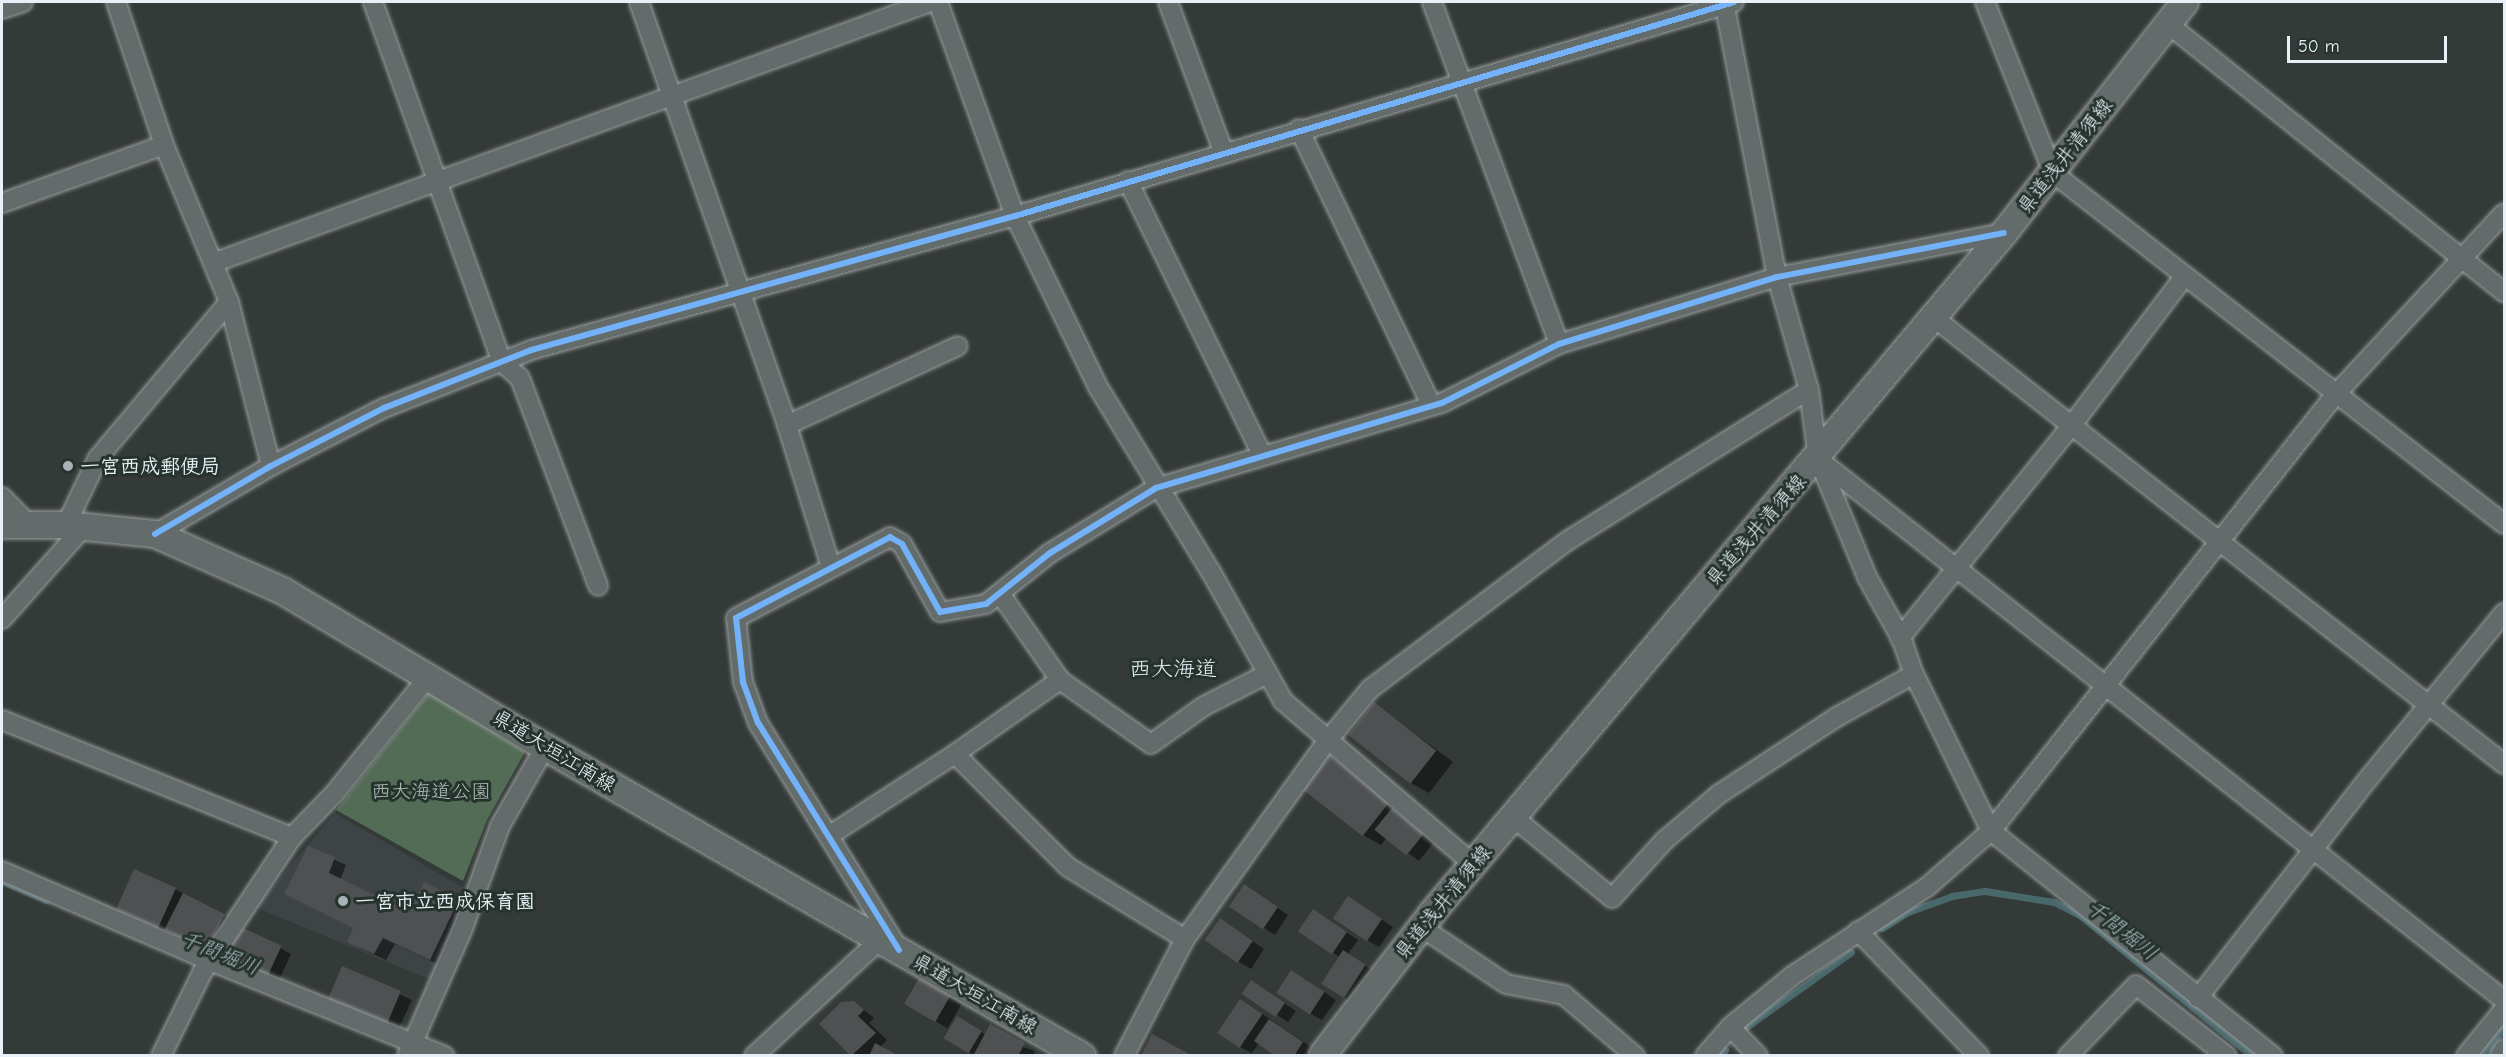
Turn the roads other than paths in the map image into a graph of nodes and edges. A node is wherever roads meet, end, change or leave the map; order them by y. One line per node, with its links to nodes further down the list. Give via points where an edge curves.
1 (23, 2): 12 (street)
2 (116, 2): 17 (street)
3 (373, 2): 21 (street)
4 (639, 2): 15 (street)
5 (930, 2): 15 (street)
6 (938, 2): 24 (street)
7 (1168, 2): 18 (street)
8 (1432, 2): 14 (street)
9 (1728, 2): 14 (street); 28 (street)
10 (1985, 2): 19 (street)
11 (2185, 2): 13 (main road, 県道浅井清須線)
12 (2, 9)
13 (2168, 24): 19 (main road, 県道浅井清須線); 26 (street)
14 (1462, 81): 16 (street); 34 (street)
15 (672, 95): 21 (street); 30 (street)
16 (1299, 129): 18 (street); 39 (street)
17 (164, 144): 22 (street); 27 (street)
18 (1223, 151): 20 (street)
19 (2053, 173): 25 (main road, 県道浅井清須線); 29 (street)
20 (1128, 181): 24 (street); 42 (street)
21 (440, 182): 27 (street); 36 (street)
22 (2, 203)
23 (2505, 213): 26 (street)
24 (1016, 216): 30 (street); 45 (street, via 1098,387)
25 (2004, 233): 28 (street); 33 (main road, 県道浅井清須線)
26 (2461, 259): 31 (street); 38 (street)
27 (213, 263): 32 (street)
28 (1777, 277): 34 (street); 37 (street)
29 (2184, 277): 38 (street); 41 (street)
30 (741, 291): 36 (street); 40 (street)
31 (2505, 292)
32 (229, 302): 44 (street); 50 (street, via 98,458)
33 (1933, 317): 41 (street); 43 (main road, 県道浅井清須線)
34 (1559, 344): 39 (street)
35 (958, 346): 40 (street)
36 (502, 362): 44 (street, via 384,408); 55 (street, via 520,378)
37 (1809, 390): 43 (street); 67 (street, via 1567,541 1370,689)
38 (2335, 396): 47 (street); 52 (street)
39 (1432, 406): 42 (street)
40 (787, 425): 54 (street)
41 (2072, 425): 52 (street); 53 (street)
42 (1262, 455): 45 (street)
43 (1818, 458): 53 (street); 59 (street, via 1867,577); 71 (main road, 県道浅井清須線)
44 (270, 466): 51 (street)
45 (1156, 488): 56 (street, via 1050,554); 60 (street, via 1210,572)
46 (2, 497): 49 (street)
47 (2505, 524)
48 (2, 525): 49 (main road, 県道大垣江南線)
49 (29, 525): 50 (main road, 県道大垣江南線)
50 (74, 527): 51 (main road, 県道大垣江南線); 58 (street)
51 (155, 534): 62 (main road, 県道大垣江南線, via 283,591)
52 (2221, 540): 64 (street); 65 (street)
53 (1958, 566): 59 (street); 64 (street)
54 (831, 567): 56 (street, via 890,537 902,544 940,612 986,604); 73 (street, via 736,618 743,682 758,723)
55 (598, 586)
56 (1001, 595): 63 (street)
57 (2505, 613): 65 (street)
58 (2, 619)
59 (1900, 638): 61 (street)
60 (1267, 674): 63 (street, via 1204,706 1151,744); 67 (street, via 1282,701)
61 (1914, 674): 71 (street, via 1835,718 1719,794 1665,840 1612,898); 72 (street)
62 (429, 676): 68 (main road, 県道大垣江南線); 74 (street, via 334,794)
63 (1060, 680): 69 (street)
64 (2107, 686): 72 (street); 75 (street)
65 (2429, 704): 70 (street); 75 (street)
66 (2, 720): 74 (street)
67 (1328, 740): 76 (street); 80 (street)
68 (545, 747): 81 (main road, 県道大垣江南線); 87 (street, via 500,826 462,931)
69 (955, 754): 73 (street); 80 (street, via 1068,867)
70 (2505, 764)
71 (1513, 817): 76 (main road, 県道浅井清須線)
72 (1991, 831): 79 (street, via 1927,887); 84 (street)
73 (830, 835): 81 (street)
74 (292, 837): 82 (street)
75 (2315, 851): 83 (street); 84 (street)
76 (1473, 864): 78 (main road, 県道浅井清須線)
77 (2, 871): 82 (street)
78 (1421, 927): 94 (main road, 県道浅井清須線); 95 (street, via 1506,984 1564,995)
79 (1858, 931): 86 (street, via 1792,976); 98 (street)
80 (1185, 939): 93 (street)
81 (890, 945): 91 (street); 92 (main road, 県道大垣江南線)
82 (206, 966): 87 (street); 89 (street)
83 (2505, 1000)
84 (2188, 1003): 99 (street, via 2136,985); 100 (street); 101 (street)
85 (2505, 1009): 102 (street)
86 (1730, 1027): 96 (street); 97 (street)
87 (410, 1048): 90 (street)
88 (2505, 1049): 103 (street)
89 (161, 1056)
90 (445, 1056)
91 (754, 1056)
92 (1082, 1056)
93 (1124, 1056)
94 (1322, 1056)
95 (1635, 1056)
96 (1705, 1056)
97 (1758, 1056)
98 (1978, 1056)
99 (2068, 1056)
100 (2227, 1056)
101 (2274, 1056)
102 (2466, 1056)
103 (2500, 1056)

